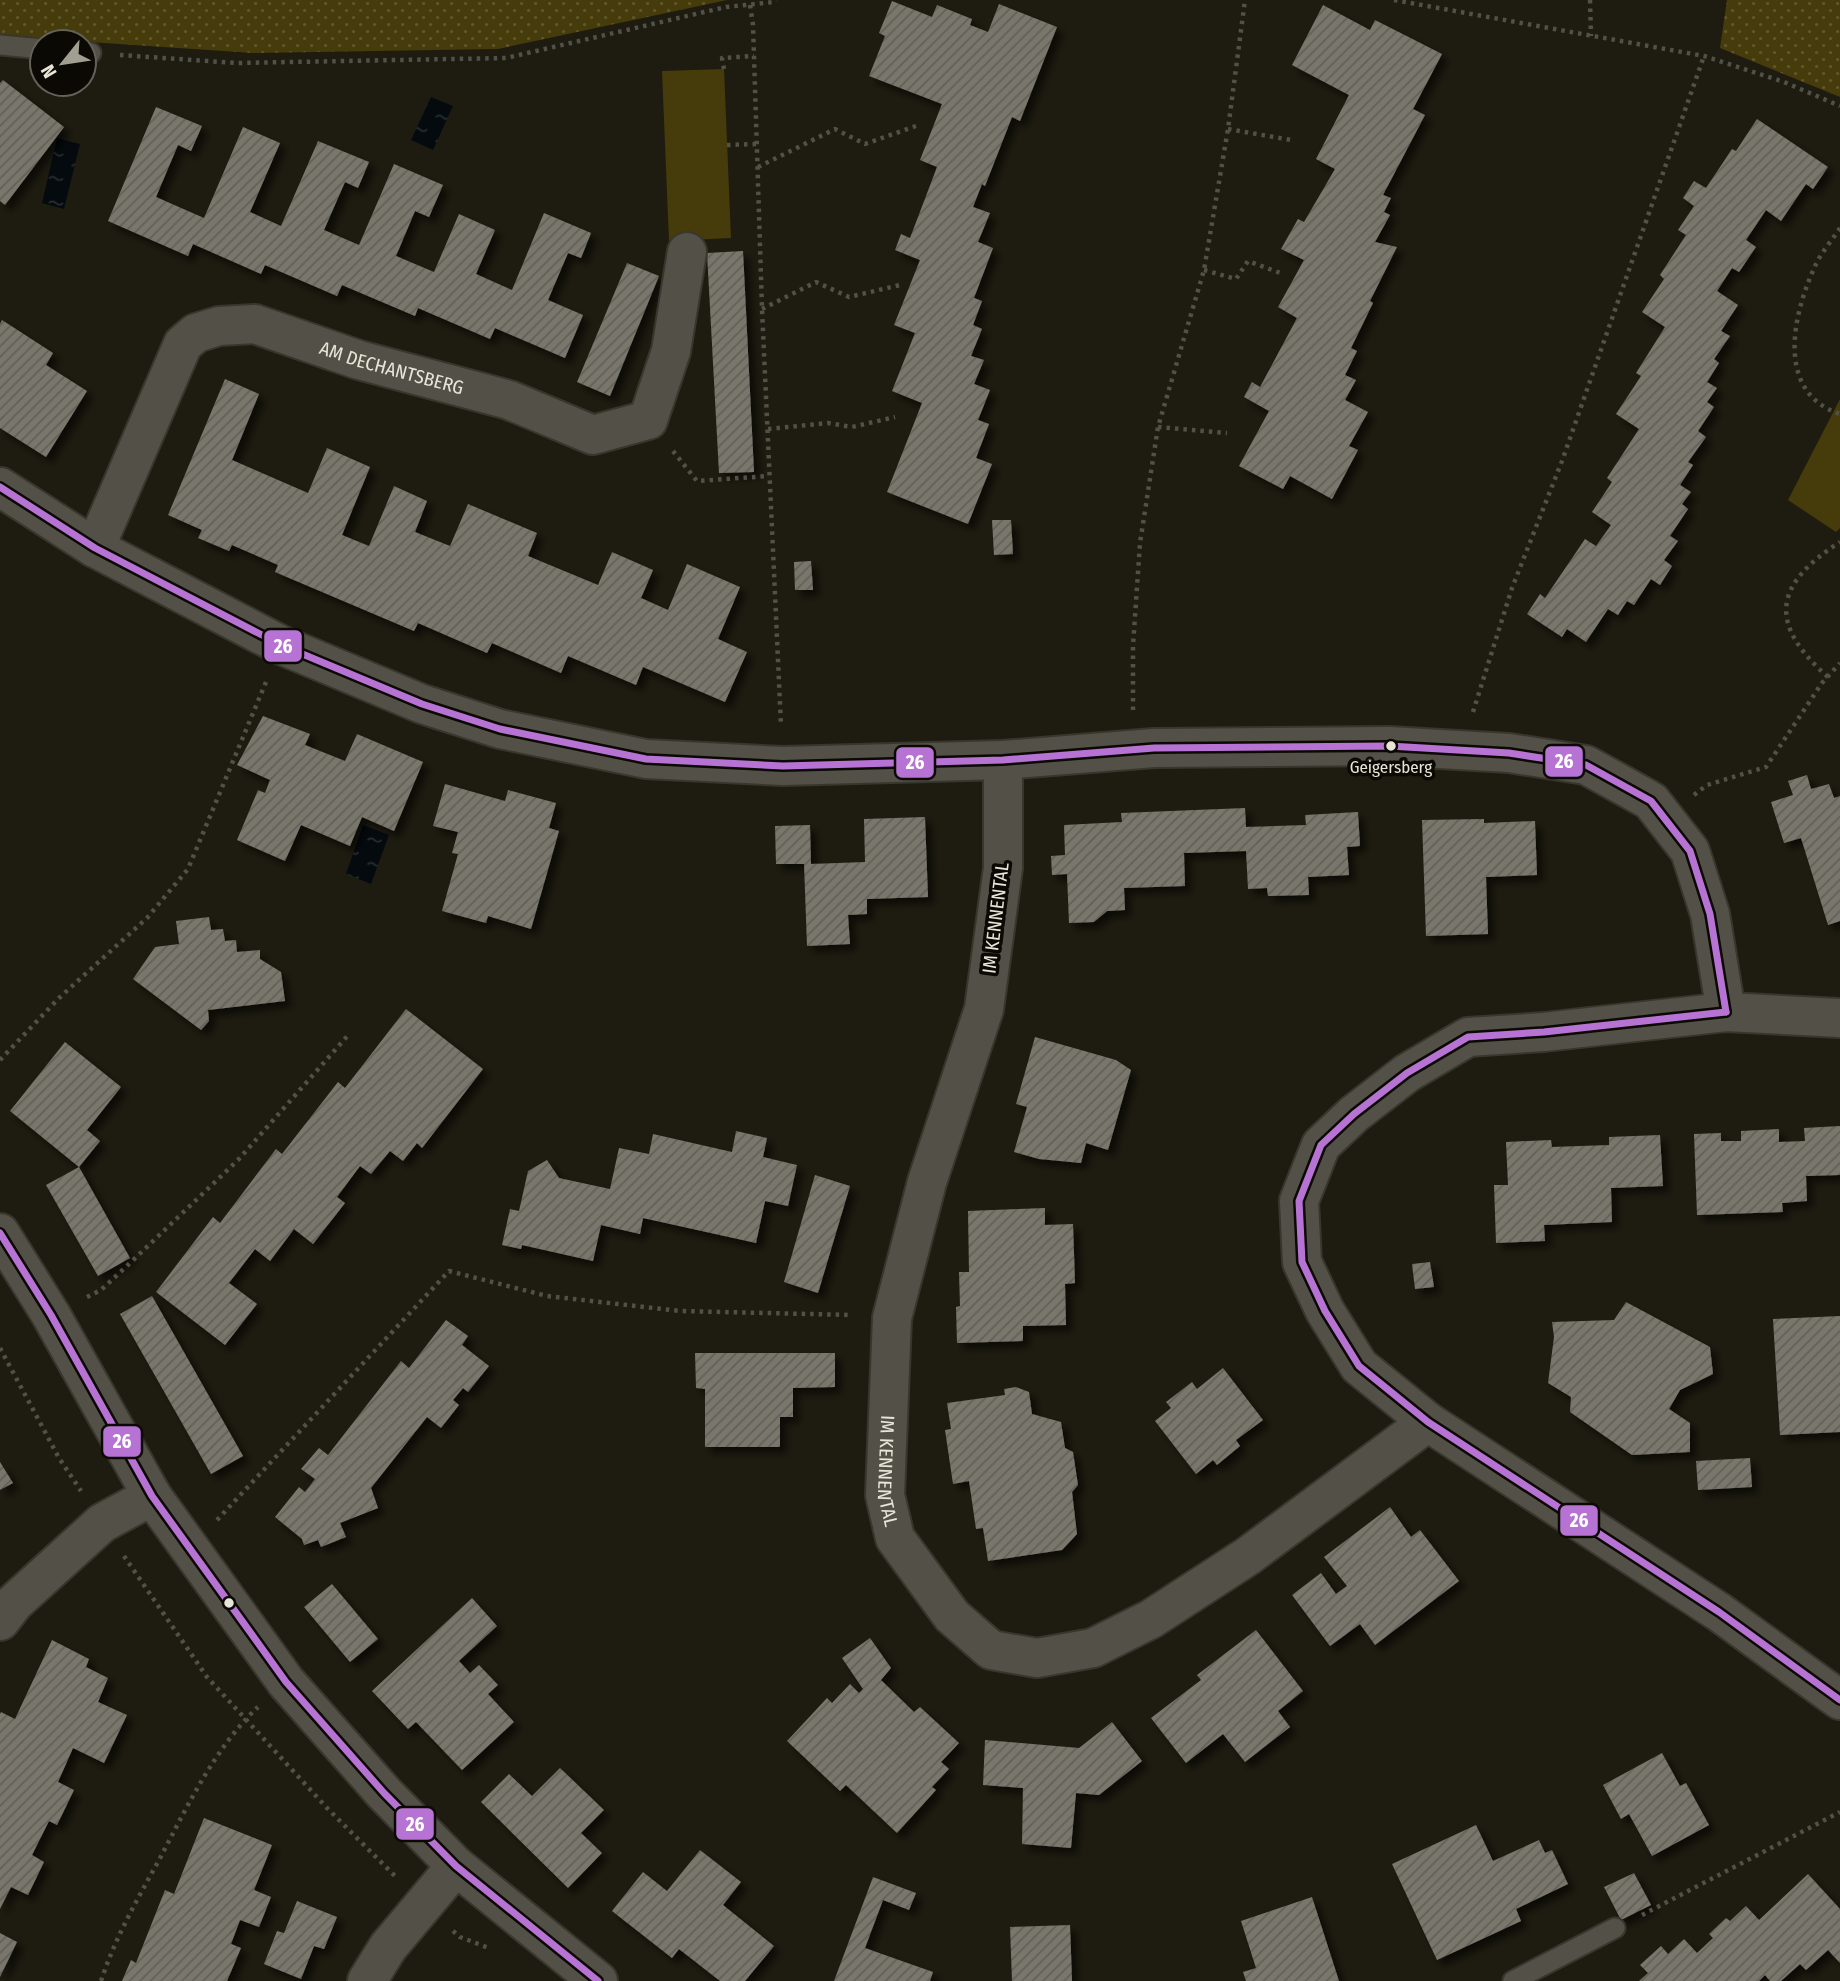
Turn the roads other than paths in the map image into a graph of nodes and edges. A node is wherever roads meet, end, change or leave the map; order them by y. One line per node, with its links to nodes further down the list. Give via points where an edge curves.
1 (0, 45): 2 (lane)
2 (28, 48)
3 (687, 252): 5 (street, AM DECHANTSBERG, via 671,351 648,420 593,435 509,400 359,360 255,324 219,326 197,333 183,344)
4 (0, 487): 5 (street)
5 (95, 548): 6 (street, via 281,645 422,704 500,729 646,759 783,766)
6 (1003, 760): 7 (street, via 1133,749 1322,746 1509,753 1586,765 1651,801 1690,850 1710,914); 10 (street, IM KENNENTAL, via 1003,868 984,1009 927,1182 892,1318 885,1495 895,1538 952,1616 991,1650 1037,1658 1093,1648 1151,1619 1248,1556)
7 (1726, 1012): 8 (street); 10 (street, via 1468,1037 1408,1073 1321,1145 1300,1201 1302,1262 1359,1366)
8 (1840, 1018)
9 (0, 1233): 11 (street)
10 (1428, 1422): 13 (street, via 1719,1612)
11 (152, 1496): 12 (street, via 102,1523 13,1603); 14 (street, via 286,1682 384,1793)
12 (0, 1621)
13 (1840, 1700)
14 (457, 1866): 16 (street, via 388,1947); 17 (street)
15 (1615, 1928): 18 (lane)
16 (367, 1981)
17 (598, 1981)
18 (1513, 1981)

